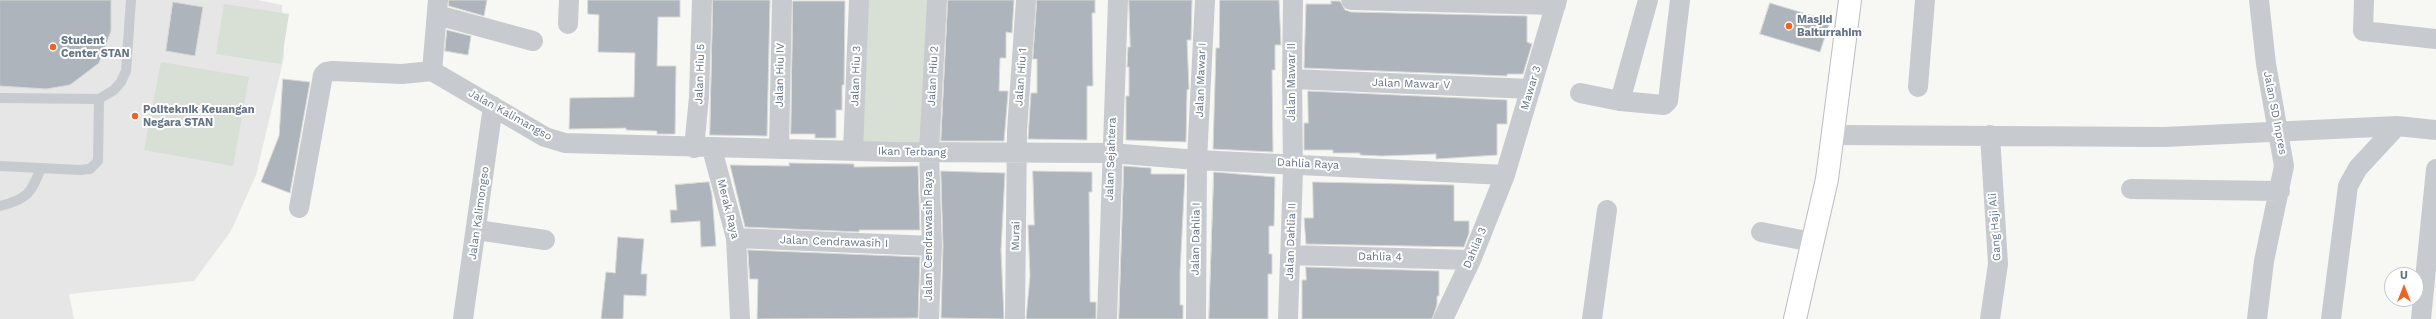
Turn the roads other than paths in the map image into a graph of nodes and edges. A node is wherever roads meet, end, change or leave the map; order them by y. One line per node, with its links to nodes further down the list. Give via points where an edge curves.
1 (131, 0): 29 (lane, via 126,71 114,90)
2 (569, 0): 20 (street)
3 (702, 0): 37 (street, Jalan Hiu 5, via 699,97)
4 (782, 0): 38 (street, Jalan Hiu IV)
5 (858, 0): 39 (street, Jalan Hiu 3)
6 (937, 0): 40 (street, Jalan Hiu 2)
7 (1026, 0): 41 (street, Jalan Hiu 1, via 1017,131)
8 (1118, 0): 42 (street, Jalan Sejahtera)
9 (1205, 0): 43 (street, Jalan Mawar I)
10 (1293, 0): 24 (street, Jalan Mawar II)
11 (1351, 0): 18 (street)
12 (1648, 0): 30 (street)
13 (1680, 0): 30 (street, via 1668,101 1657,106)
14 (1850, 0): 36 (street)
15 (1925, 0): 25 (street)
16 (2259, 0): 33 (street, Jalan SD Inpres, via 2266,64)
17 (2364, 0): 21 (street, via 2361,28 2367,32)
18 (1556, 2): 26 (street, Mawar 3)
19 (438, 8): 22 (street); 23 (street)
20 (568, 24)
21 (2436, 39)
22 (533, 40)
23 (432, 70): 31 (street, Jalan Kalimangso); 52 (street, via 402,74 332,70 322,75)
24 (1292, 79): 26 (street, Jalan Mawar V); 44 (street, Jalan Mawar II)
25 (1918, 87)
26 (1531, 89): 48 (street, Mawar 3)
27 (1580, 93): 30 (street)
28 (0, 98): 29 (lane)
29 (99, 98): 46 (lane, via 98,161 90,168 80,170)
30 (1620, 101)
31 (493, 106): 37 (street, Jalan Kalimangso, via 545,137 560,142); 54 (street, Jalan Kalimongso)
32 (2397, 126): 33 (street); 34 (street); 75 (street, via 2358,168 2348,186)
33 (2278, 130): 35 (street, via 2164,137); 50 (street, Jalan SD Inpres, via 2284,156)
34 (2436, 130)
35 (1990, 135): 36 (street); 73 (street, Gang Haji Ali, via 1998,264)
36 (1834, 136): 58 (street, via 1822,178)
37 (703, 148): 38 (street, Ikan Terbang); 56 (street, Merak Raya)
38 (779, 149): 39 (street, Ikan Terbang)
39 (853, 151): 40 (street, Ikan Terbang)
40 (929, 153): 41 (street, Ikan Terbang); 59 (street, Jalan Cendrawasih Raya)
41 (1018, 153): 42 (street, Ikan Terbang); 66 (street, Murai)
42 (1111, 153): 43 (street, Dahlia Raya); 67 (street, Jalan Sejahtera)
43 (1197, 160): 44 (street, Dahlia Raya); 68 (street, Jalan Dahlia I)
44 (1293, 163): 48 (street, Dahlia Raya); 60 (street, Jalan Dahlia II)
45 (0, 166): 46 (lane)
46 (41, 168): 51 (lane, via 31,192)
47 (2436, 169): 62 (street)
48 (1505, 176): 61 (street, Dahlia 3)
49 (2131, 189): 50 (street)
50 (2280, 191): 74 (street, Jalan SD Inpres, via 2264,261)
51 (0, 206)
52 (299, 208)
53 (1607, 210): 71 (street)
54 (477, 230): 57 (street); 63 (street, Jalan Kalimongso)
55 (1761, 232): 58 (street)
56 (736, 238): 59 (street, Jalan Cendrawasih I); 64 (street, Merak Raya)
57 (544, 240)
58 (1812, 242): 72 (street)
59 (932, 246): 65 (street, Jalan Cendrawasih Raya)
60 (1290, 255): 61 (street, Dahlia 4); 69 (street, Jalan Dahlia II)
61 (1471, 260): 70 (street, Dahlia 3)
62 (2427, 315)
63 (463, 319)
64 (740, 319)
65 (929, 319)
66 (1015, 319)
67 (1106, 319)
68 (1196, 319)
69 (1288, 319)
70 (1442, 319)
71 (1592, 319)
72 (1795, 319)
73 (1990, 319)
74 (2257, 319)
75 (2331, 319)

